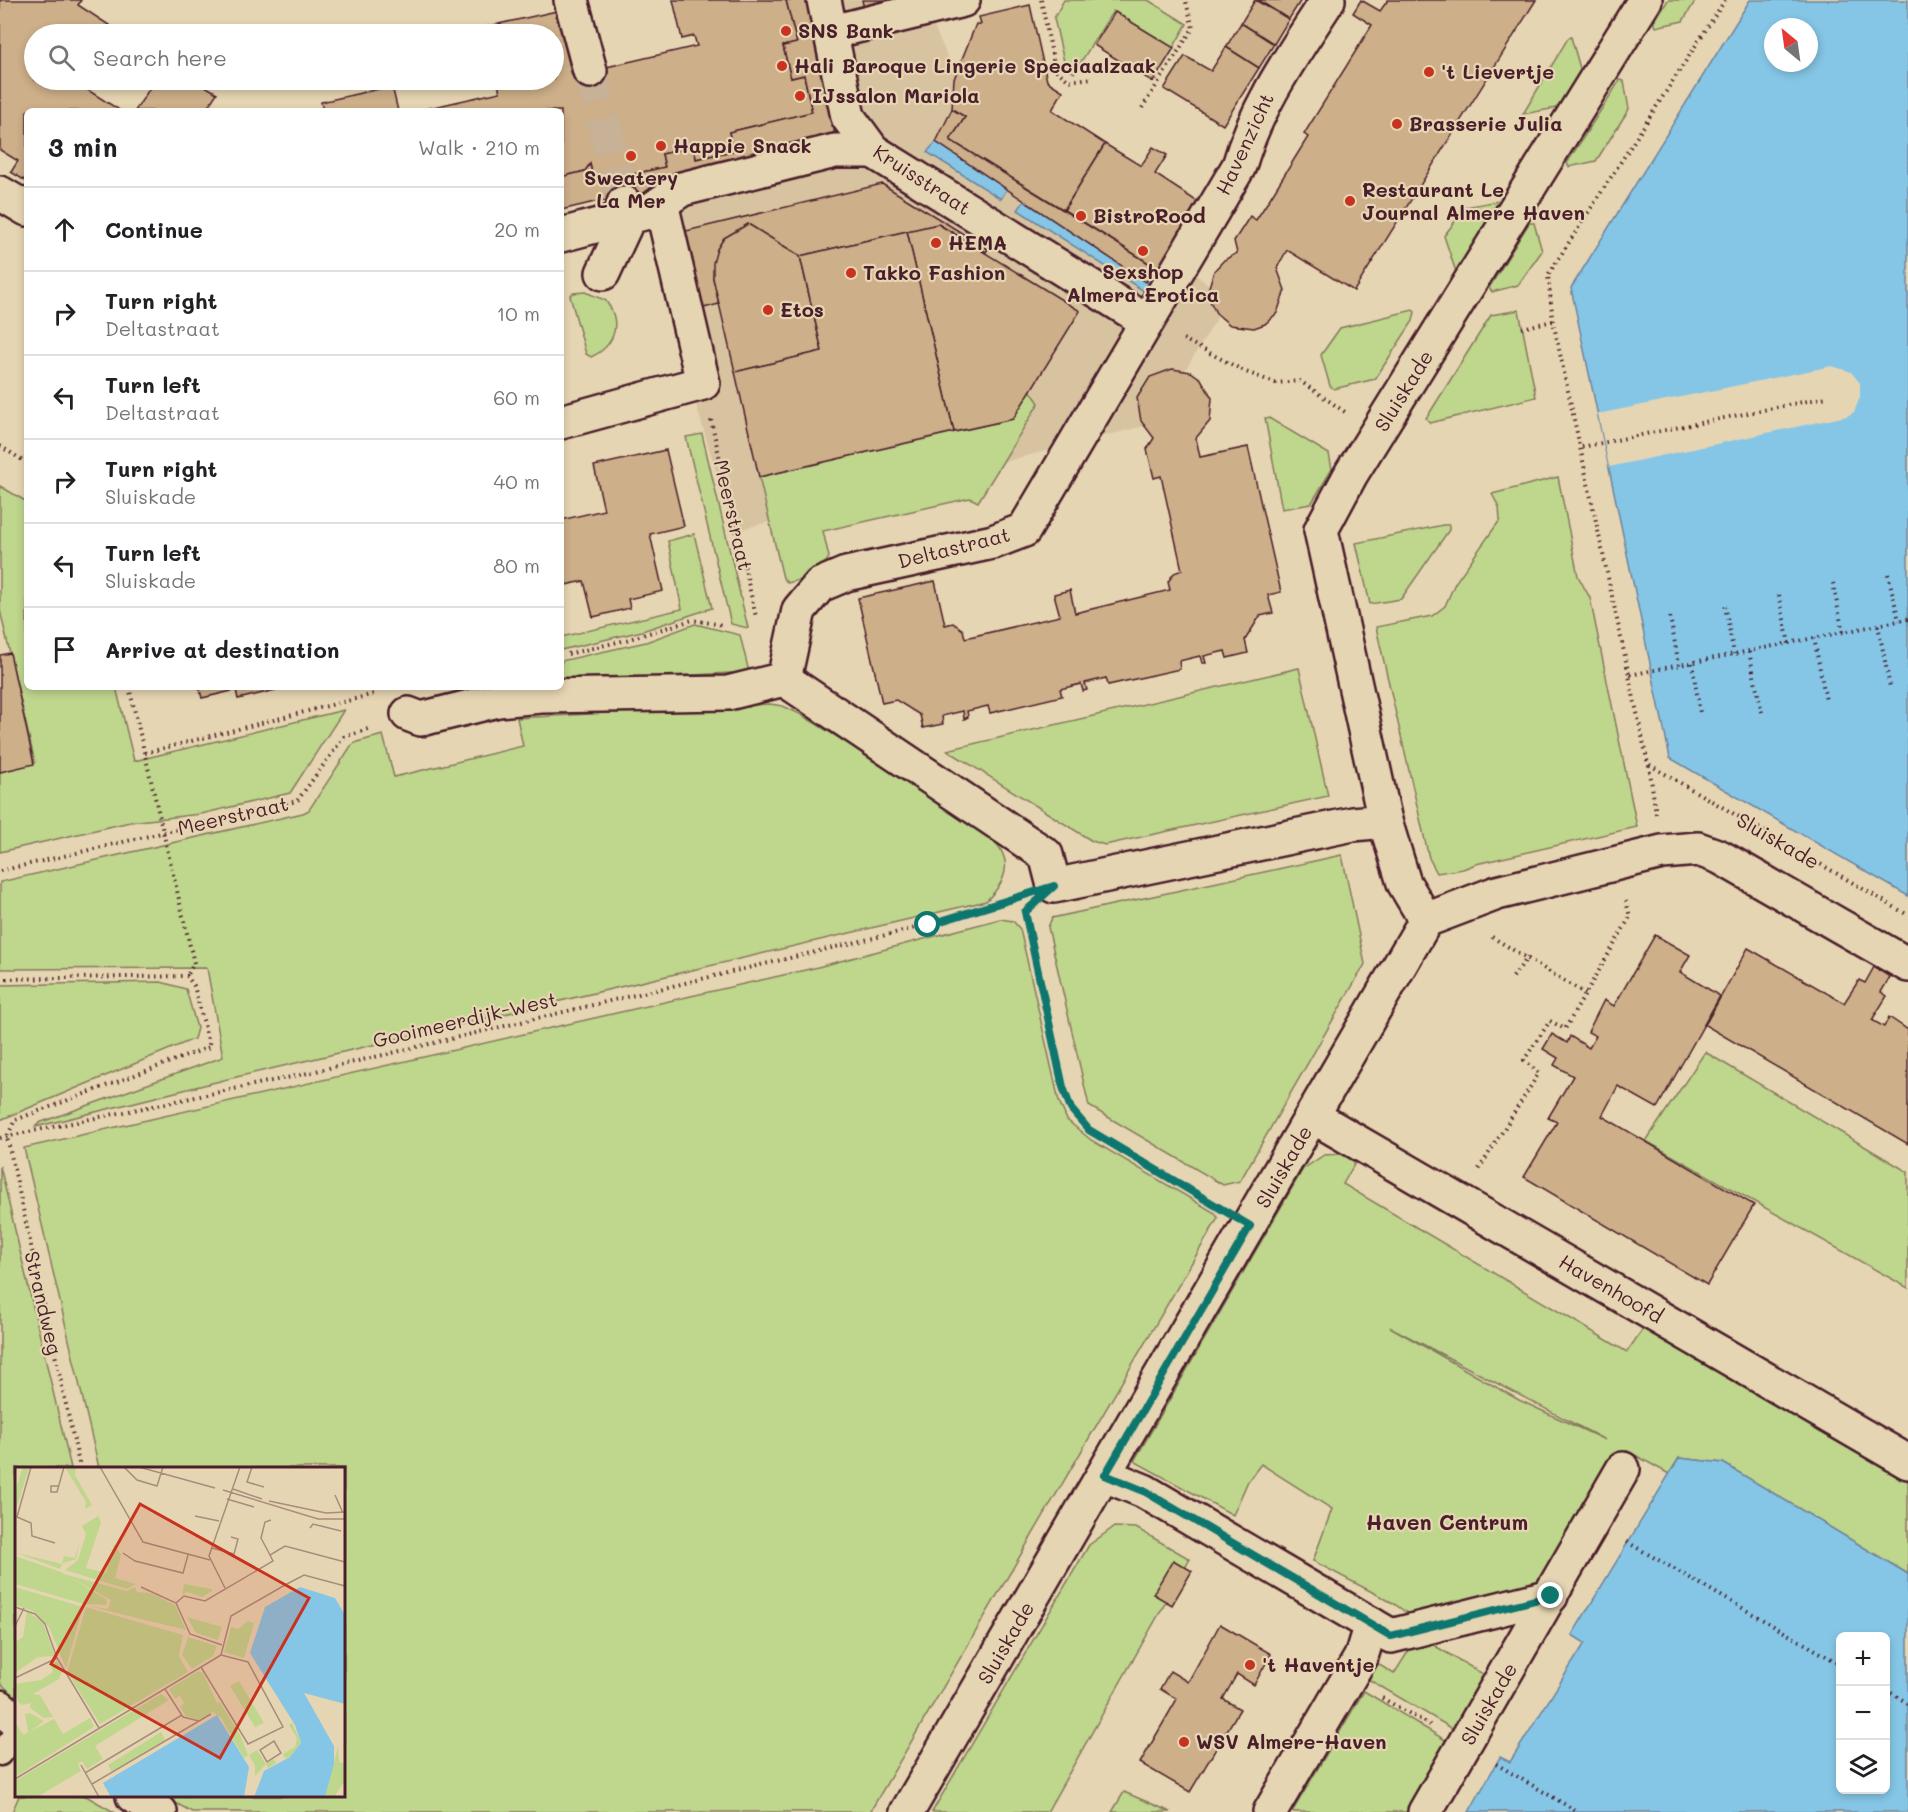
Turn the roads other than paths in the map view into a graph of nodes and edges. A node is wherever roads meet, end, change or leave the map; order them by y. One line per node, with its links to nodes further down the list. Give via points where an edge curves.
1 (571, 0): 7 (street)
2 (824, 0): 6 (street, Kruisstraat)
3 (963, 0): 6 (street)
4 (1328, 0): 15 (street, Havenzicht, via 1274,84 1248,133 1239,166)
5 (1645, 0): 19 (street, Sluiskade, via 1321,530)
6 (832, 32): 8 (street, Kruisstraat, via 848,117)
7 (590, 71)
8 (873, 151): 10 (street, via 824,154 682,189); 15 (street, Kruisstraat)
9 (0, 193): 11 (street)
10 (661, 203): 12 (street, via 648,212); 16 (street, via 703,383)
11 (24, 207)
12 (626, 211): 13 (street); 14 (street)
13 (564, 235)
14 (603, 273)
15 (1144, 319): 17 (street, Deltastraat, via 1024,530 993,542 846,574 820,585 799,610)
16 (564, 421)
17 (784, 679): 18 (street, via 728,693 541,696 498,700 421,719); 19 (street, via 1046,855 1054,886 1353,824)
18 (408, 714)
19 (1385, 821): 20 (street, via 1404,883)
20 (1426, 920): 21 (street, via 1497,893 1662,852 1698,849 1720,857); 22 (street, Sluiskade)
21 (1908, 965)
22 (1314, 1117): 23 (street, Havenhoofd); 25 (street, Sluiskade)
23 (1908, 1462)
24 (1623, 1468): 26 (street, Sluiskade)
25 (1105, 1475): 27 (street, via 1144,1491); 34 (street, Sluiskade)
26 (1551, 1596): 27 (street, via 1391,1636); 36 (street, Sluiskade)
27 (1371, 1624): 35 (street, via 1361,1657)
28 (0, 1707): 29 (street)
29 (15, 1720)
30 (15, 1735): 31 (lane)
31 (0, 1754)
32 (135, 1797): 33 (street)
33 (160, 1812)
34 (907, 1812)
35 (1270, 1812)
36 (1425, 1812)

